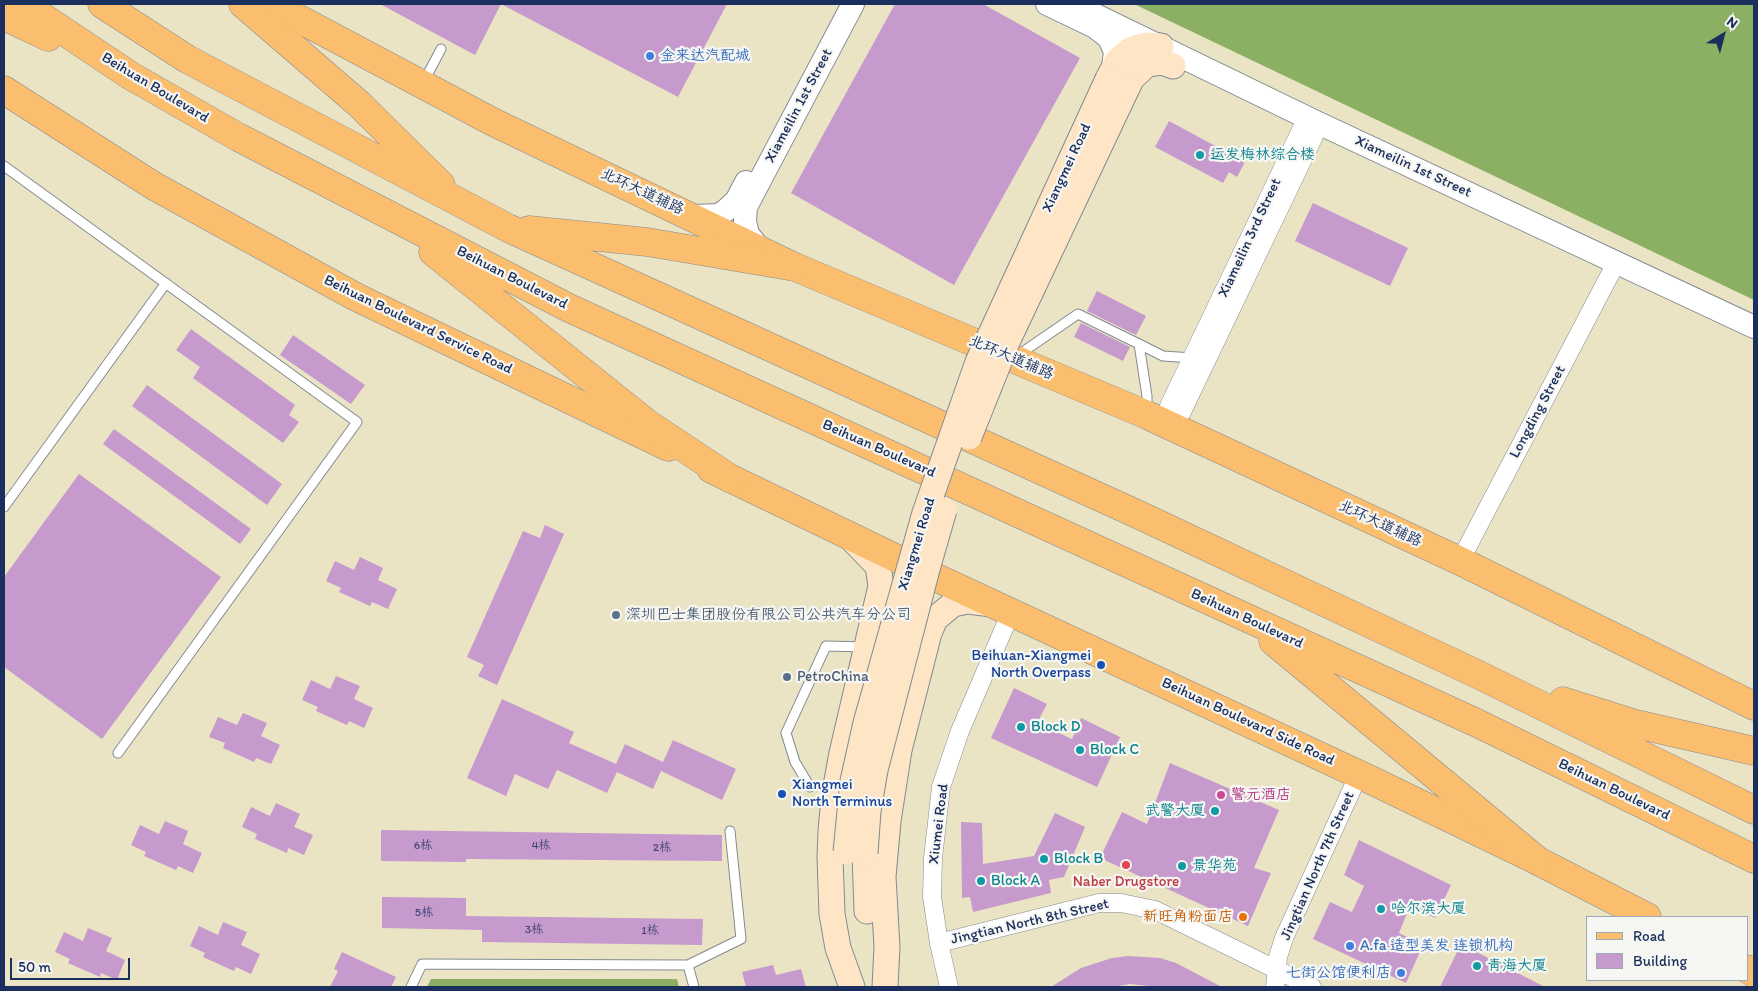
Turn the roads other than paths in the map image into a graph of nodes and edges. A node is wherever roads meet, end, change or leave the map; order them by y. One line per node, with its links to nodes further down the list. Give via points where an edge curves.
1 (22, 4): 14 (main road, Beihuan Boulevard)
2 (102, 4): 13 (main road)
3 (118, 4): 13 (main road)
4 (243, 4): 20 (main road, via 358,104)
5 (271, 4): 16 (main road, 北环大道辅路)
6 (842, 4): 21 (street, Xiameilin 1st Street)
7 (853, 4): 21 (street, Xiameilin 1st Street)
8 (1047, 4): 15 (street, via 1095,27 1109,38 1115,52)
9 (1073, 4): 12 (street, Xiameilin 1st Street)
10 (4, 16): 14 (main road)
11 (441, 49): 16 (lane)
12 (1167, 56): 15 (main road, Xiangmei Road, via 1162,62 1148,63 1134,76); 18 (street, Xiameilin 1st Street)
13 (187, 59): 20 (main road)
14 (131, 76): 22 (main road, Beihuan Boulevard, via 238,137)
15 (1116, 78): 52 (main road, Xiangmei Road, bridge, via 981,355 926,513 902,589 859,753 850,804)
16 (422, 86): 23 (main road, 北环大道辅路)
17 (4, 90): 35 (main road, Beihuan Boulevard Service Road, via 154,186 356,297)
18 (1310, 129): 27 (street, Xiameilin 1st Street); 32 (street, Xiameilin 3rd Street); 34 (street, Xiameilin 3rd Street, via 1182,412)
19 (4, 166): 28 (lane)
20 (460, 204): 24 (main road)
21 (741, 204): 23 (street, via 718,215); 25 (street, via 748,234)
22 (378, 210): 35 (main road, via 648,424); 40 (main road, Beihuan Boulevard, via 569,308 1010,508)
23 (694, 216): 25 (main road, 北环大道辅路)
24 (508, 228): 26 (main road, via 647,242); 44 (main road, via 1137,514)
25 (759, 248): 26 (main road, 北环大道辅路)
26 (795, 267): 33 (main road, 北环大道辅路)
27 (1613, 269): 29 (street, Xiameilin 1st Street); 30 (street, Xiameilin 1st Street); 38 (street, Longding Street)
28 (166, 283): 36 (lane); 46 (lane, via 358,422)
29 (1754, 327)
30 (1754, 342)
31 (1139, 344): 32 (lane, via 1163,356); 33 (lane, via 1078,314 1027,349); 34 (lane, via 1147,396)
32 (1193, 358): 34 (street, Xiameilin 3rd Street, via 1170,406)
33 (1017, 360): 34 (main road, 北环大道辅路)
34 (1158, 420): 38 (main road, 北环大道辅路)
35 (731, 479): 37 (main road, Beihuan Boulevard Service Road)
36 (4, 507)
37 (846, 533): 39 (main road, Beihuan Boulevard Side Road); 41 (main road, via 878,566 881,586)
38 (1460, 561): 45 (main road, 北环大道辅路)
39 (1005, 608): 42 (main road, via 976,601 953,604 936,619); 48 (main road, Beihuan Boulevard Side Road); 56 (street, Xiumei Road, via 941,787 932,897)
40 (1247, 620): 53 (main road, Beihuan Boulevard, via 1477,723); 54 (main road)
41 (872, 621): 42 (main road, via 882,612 901,607 922,621); 43 (main road)
42 (929, 633): 62 (main road, via 899,750 888,821 883,877 887,947)
43 (866, 647): 49 (lane, via 826,646 786,733 795,762); 61 (main road, via 834,797 830,857 837,940 846,975)
44 (1476, 674): 47 (main road, via 1636,724); 50 (main road)
45 (1754, 706)
46 (118, 752)
47 (1754, 752)
48 (1359, 774): 54 (main road, Beihuan Boulevard Side Road); 58 (street, Jingtian North 7th Street, via 1284,938)
49 (810, 787)
50 (1754, 810)
51 (730, 831): 57 (lane, via 741,939)
52 (855, 852): 61 (main road, Xiangmei Road, via 849,945); 62 (main road, Xiangmei Road, via 869,930)
53 (1754, 859)
54 (1538, 861): 55 (main road, Beihuan Boulevard Side Road)
55 (1645, 916)
56 (939, 943): 58 (street, Jingtian North 8th Street, via 1100,904 1121,903 1155,910); 63 (street, Xiumei Road)
57 (688, 965): 59 (lane, via 422,964); 60 (lane)
58 (1276, 968): 64 (street, Jingtian North 7th Street); 65 (street, Jingtian North 8th Street)
59 (411, 987)
60 (694, 987)
61 (853, 987)
62 (884, 987)
63 (949, 987)
64 (1275, 987)
65 (1312, 987)

